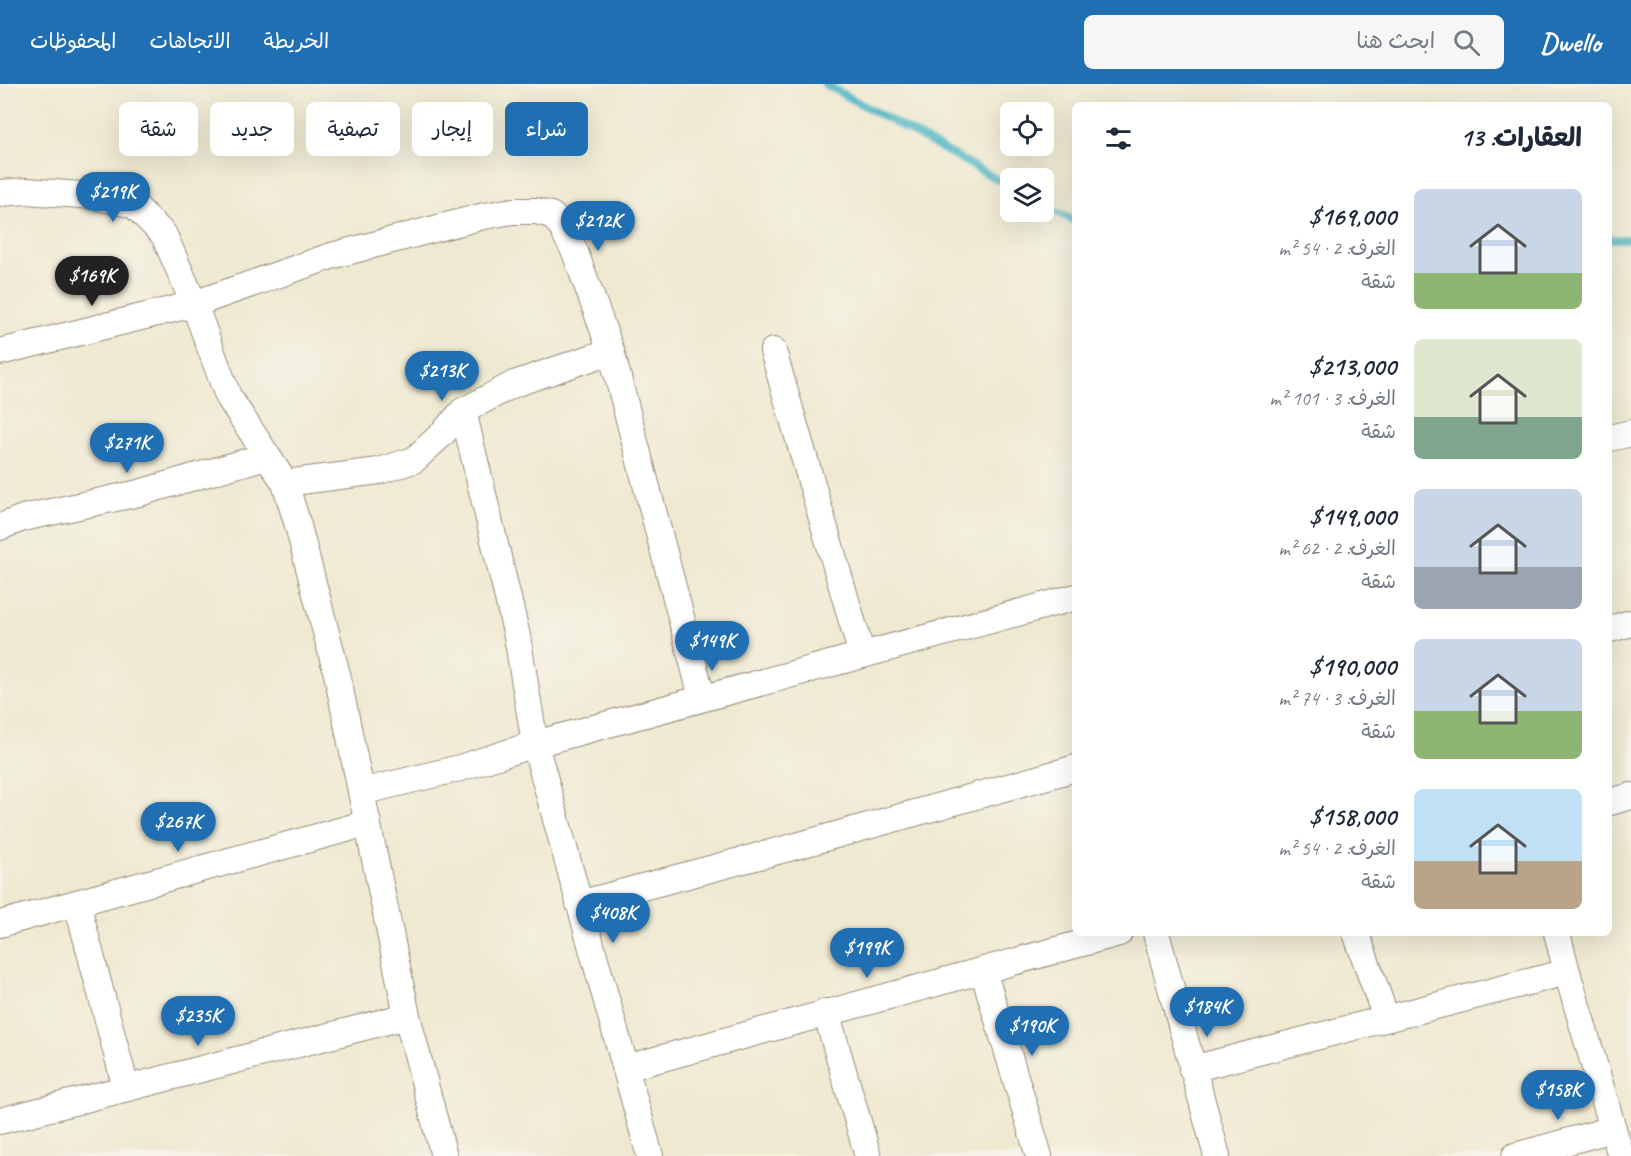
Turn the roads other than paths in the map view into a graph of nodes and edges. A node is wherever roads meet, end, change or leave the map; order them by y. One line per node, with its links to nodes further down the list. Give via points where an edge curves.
1 (0, 193): 2 (street, via 94,196 134,205 164,235)
2 (194, 304): 3 (street, via 342,254 484,216 536,211 551,215 560,224 575,252); 5 (street); 9 (street, via 228,396)
3 (611, 351): 6 (street, via 514,384); 16 (street)
4 (773, 351): 15 (street)
5 (0, 352)
6 (463, 411): 10 (street, via 414,460 380,471); 17 (street, via 517,636)
7 (1631, 433): 8 (street)
8 (1612, 438)
9 (266, 456): 10 (street); 11 (street)
10 (285, 483): 19 (street, via 334,663)
11 (0, 527)
12 (1072, 598): 15 (street)
13 (1631, 623): 14 (street)
14 (1612, 628)
15 (862, 655): 16 (street)
16 (702, 697): 17 (street)
17 (535, 744): 19 (street, via 460,768); 24 (street)
18 (1072, 769): 24 (street)
19 (361, 792): 22 (street)
20 (1631, 796): 21 (street)
21 (1612, 801)
22 (368, 823): 23 (street); 33 (street)
23 (78, 903): 25 (street); 37 (street)
24 (579, 903): 35 (street)
25 (0, 924)
26 (1108, 936): 30 (street)
27 (1157, 936): 36 (street)
28 (1357, 936): 34 (street)
29 (1558, 936): 31 (street)
30 (983, 970): 32 (street); 43 (street)
31 (1567, 972): 34 (street); 39 (street)
32 (826, 1012): 35 (street); 40 (street)
33 (407, 1016): 37 (street); 41 (street)
34 (1386, 1018): 36 (street)
35 (626, 1068): 42 (street)
36 (1192, 1069): 44 (street)
37 (126, 1088): 38 (street)
38 (0, 1121)
39 (1613, 1129): 45 (street); 46 (street)
40 (860, 1154)
41 (444, 1156)
42 (650, 1156)
43 (1040, 1156)
44 (1218, 1156)
45 (1515, 1156)
46 (1621, 1156)

